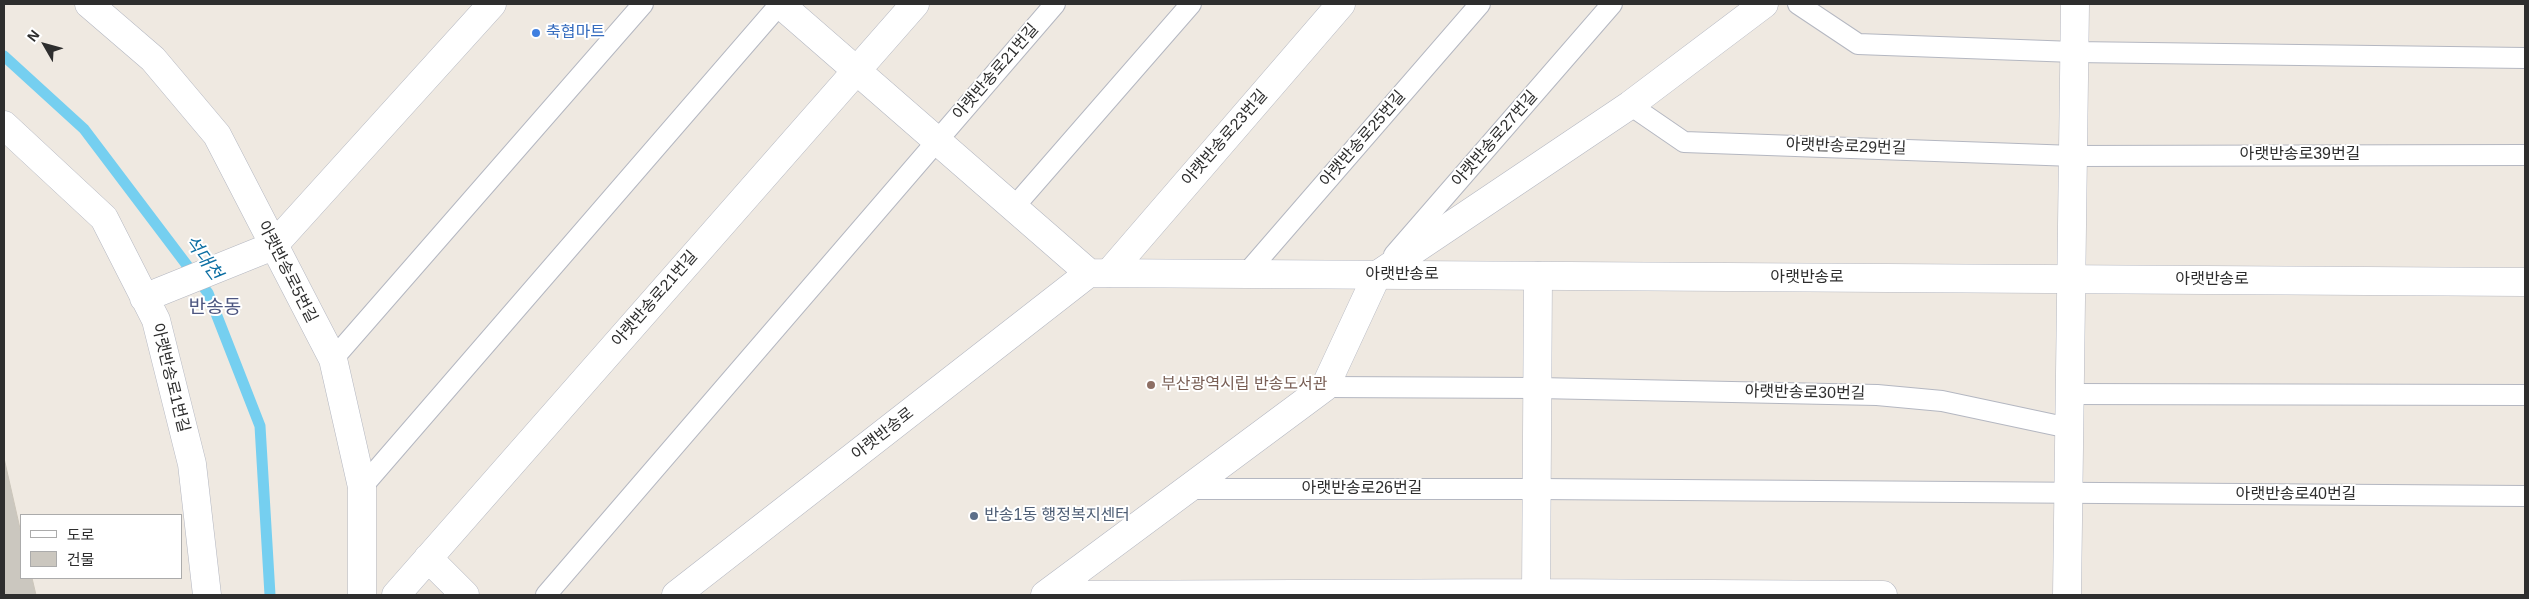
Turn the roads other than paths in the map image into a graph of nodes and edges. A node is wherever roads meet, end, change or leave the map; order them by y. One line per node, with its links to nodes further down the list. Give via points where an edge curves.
1 (492, 4): 23 (street)
2 (643, 4): 31 (lane)
3 (780, 4): 16 (street); 37 (lane)
4 (915, 4): 16 (street, 아랫반송로21번길)
5 (1055, 4): 19 (lane, 아랫반송로21번길)
6 (1191, 4): 22 (lane)
7 (1341, 4): 24 (street, 아랫반송로23번길)
8 (1480, 4): 25 (lane, 아랫반송로25번길)
9 (1612, 4): 26 (lane, 아랫반송로27번길)
10 (1764, 4): 17 (street)
11 (1798, 4): 14 (lane, via 1858,44)
12 (2075, 4): 14 (street)
13 (92, 5): 23 (street, 아랫반송로5번길, via 153,59 218,135)
14 (2074, 52): 15 (lane); 21 (street)
15 (2525, 58)
16 (857, 70): 19 (street); 42 (street, 아랫반송로21번길)
17 (1630, 105): 21 (lane, 아랫반송로29번길, via 1684,142); 26 (street)
18 (4, 125): 30 (street, 아랫반송로1번길, via 104,218)
19 (937, 141): 22 (street); 49 (lane, 아랫반송로21번길)
20 (2525, 155): 21 (lane, 아랫반송로39번길)
21 (2074, 156): 28 (street)
22 (1014, 207): 24 (street)
23 (265, 249): 30 (street); 31 (street, 아랫반송로5번길)
24 (1099, 273): 25 (street, 아랫반송로); 50 (street, 아랫반송로)
25 (1246, 274): 26 (street, 아랫반송로)
26 (1377, 275): 27 (street, 아랫반송로); 32 (street)
27 (1538, 276): 28 (street, 아랫반송로); 33 (street)
28 (2071, 279): 29 (street, 아랫반송로); 34 (street)
29 (2525, 282)
30 (144, 298): 45 (street, 아랫반송로1번길, via 156,320 192,464)
31 (333, 359): 37 (street, 아랫반송로5번길)
32 (1325, 387): 33 (lane); 38 (street)
33 (1538, 388): 36 (lane, 아랫반송로30번길, via 1877,395 1942,401); 39 (street)
34 (2069, 394): 35 (lane); 36 (street)
35 (2525, 395)
36 (2069, 428): 40 (street)
37 (362, 486): 46 (street, 아랫반송로5번길)
38 (1187, 489): 39 (lane, 아랫반송로26번길); 51 (street)
39 (1537, 489): 40 (lane); 44 (street)
40 (2067, 493): 41 (lane, 아랫반송로40번길); 54 (street)
41 (2525, 496)
42 (428, 558): 47 (street, 아랫반송로21번길); 48 (street)
43 (1186, 594): 44 (street); 52 (street)
44 (1536, 594): 53 (street)
45 (207, 595)
46 (362, 595)
47 (396, 595)
48 (464, 595)
49 (546, 595)
50 (676, 595)
51 (1044, 595)
52 (1054, 595)
53 (1883, 595)
54 (2067, 595)

